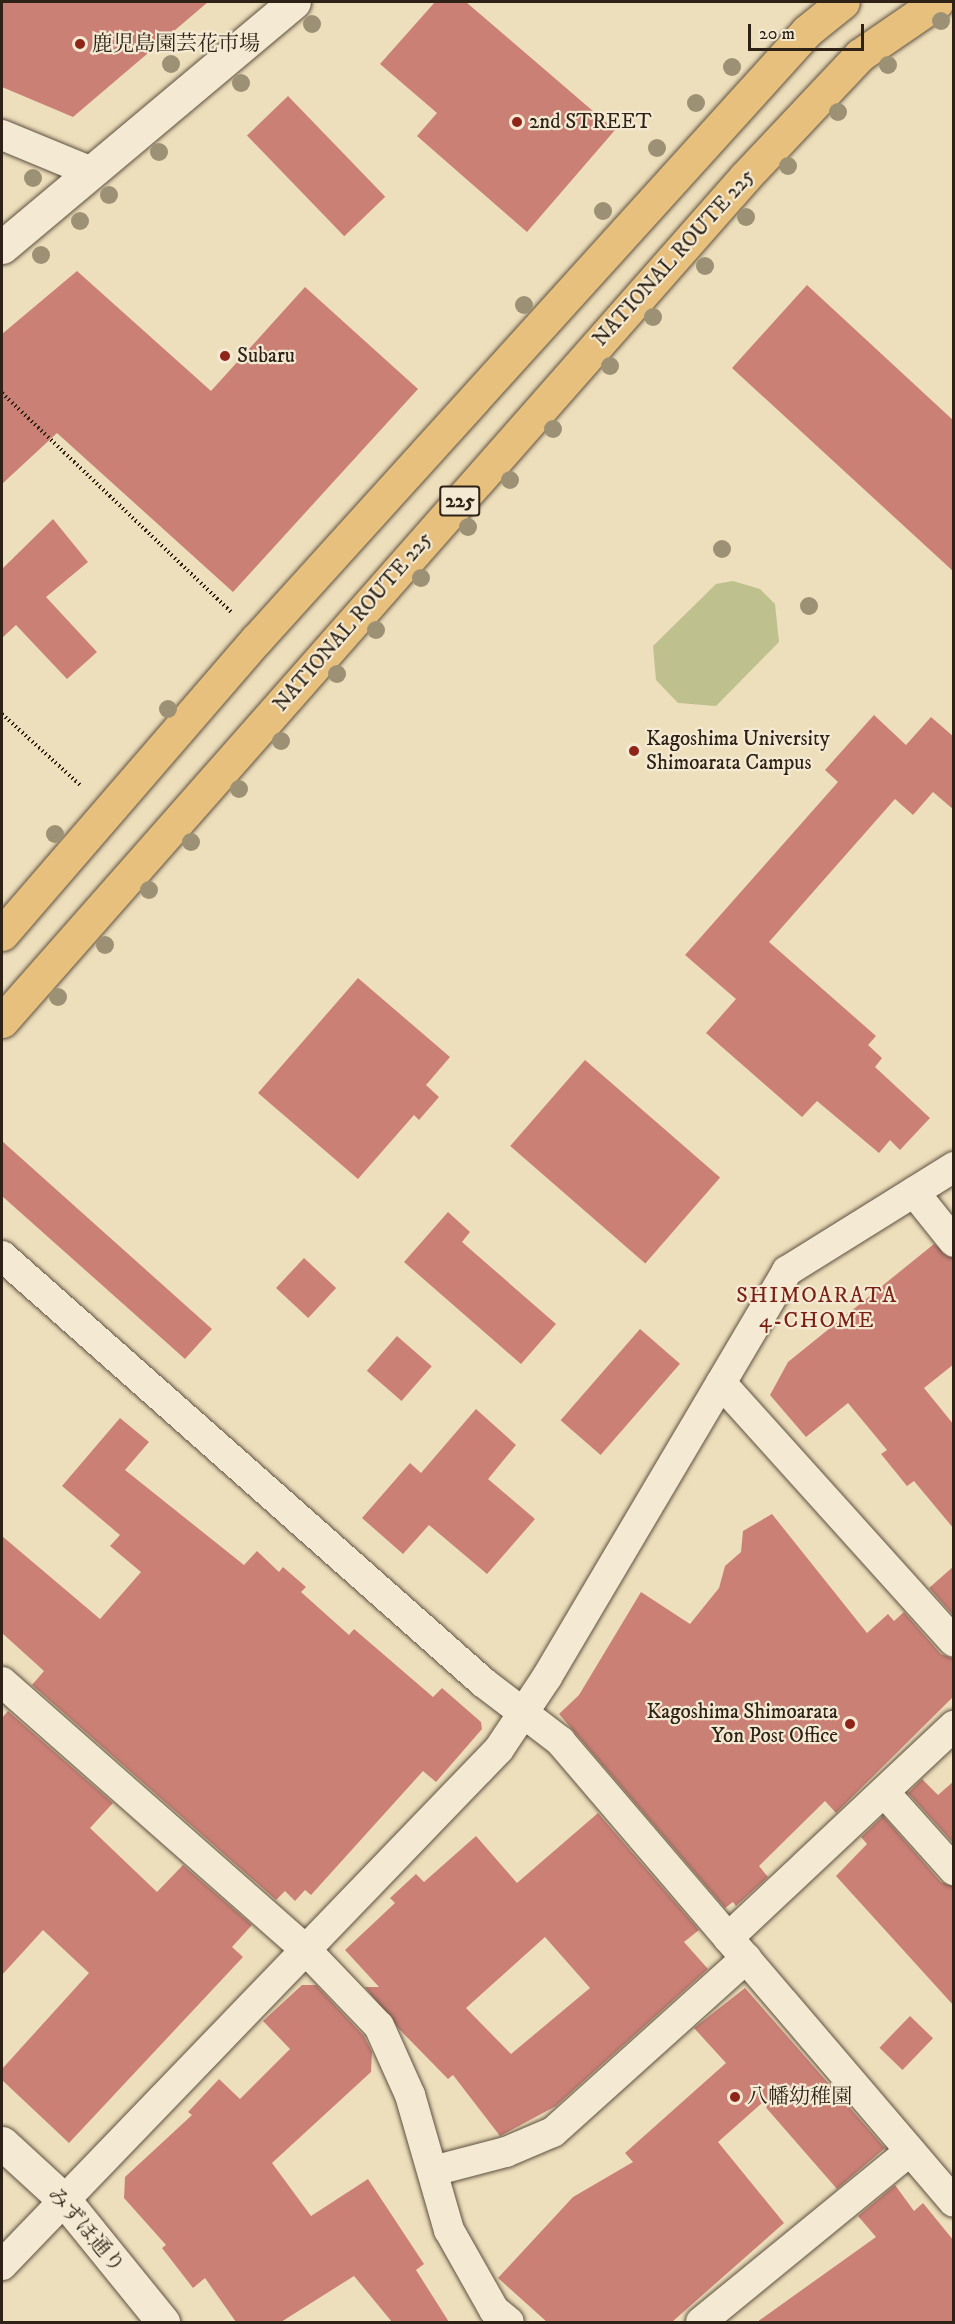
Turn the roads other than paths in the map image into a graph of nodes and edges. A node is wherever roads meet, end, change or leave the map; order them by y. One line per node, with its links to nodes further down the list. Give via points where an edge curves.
1 (294, 2): 5 (street)
2 (843, 2): 7 (highway, 225, via 807,31 272,622)
3 (937, 2): 8 (highway, NATIONAL ROUTE 225 / 225, via 861,55 745,177)
4 (2, 135): 5 (street)
5 (89, 171): 6 (street)
6 (2, 247)
7 (2, 934)
8 (2, 1021)
9 (954, 1167): 10 (street)
10 (914, 1192): 11 (street); 13 (street, via 787,1270)
11 (954, 1242)
12 (2, 1256): 16 (street)
13 (721, 1383): 14 (street); 16 (street)
14 (954, 1642)
15 (2, 1682): 21 (street)
16 (523, 1713): 20 (street, via 560,1741); 21 (street, via 499,1749)
17 (954, 1726): 18 (street)
18 (884, 1792): 19 (street); 20 (street)
19 (954, 1870)
20 (737, 1948): 23 (street); 24 (street, via 553,2132 506,2152)
21 (306, 1950): 24 (street, via 379,2026 410,2095); 25 (street)
22 (2, 2143): 25 (street, みずほ通り)
23 (910, 2151): 26 (street); 30 (street)
24 (433, 2171): 29 (street, via 449,2230 494,2310)
25 (65, 2200): 27 (street); 28 (street, みずほ通り)
26 (954, 2202)
27 (2, 2265)
28 (164, 2322)
29 (509, 2322)
30 (701, 2322)

